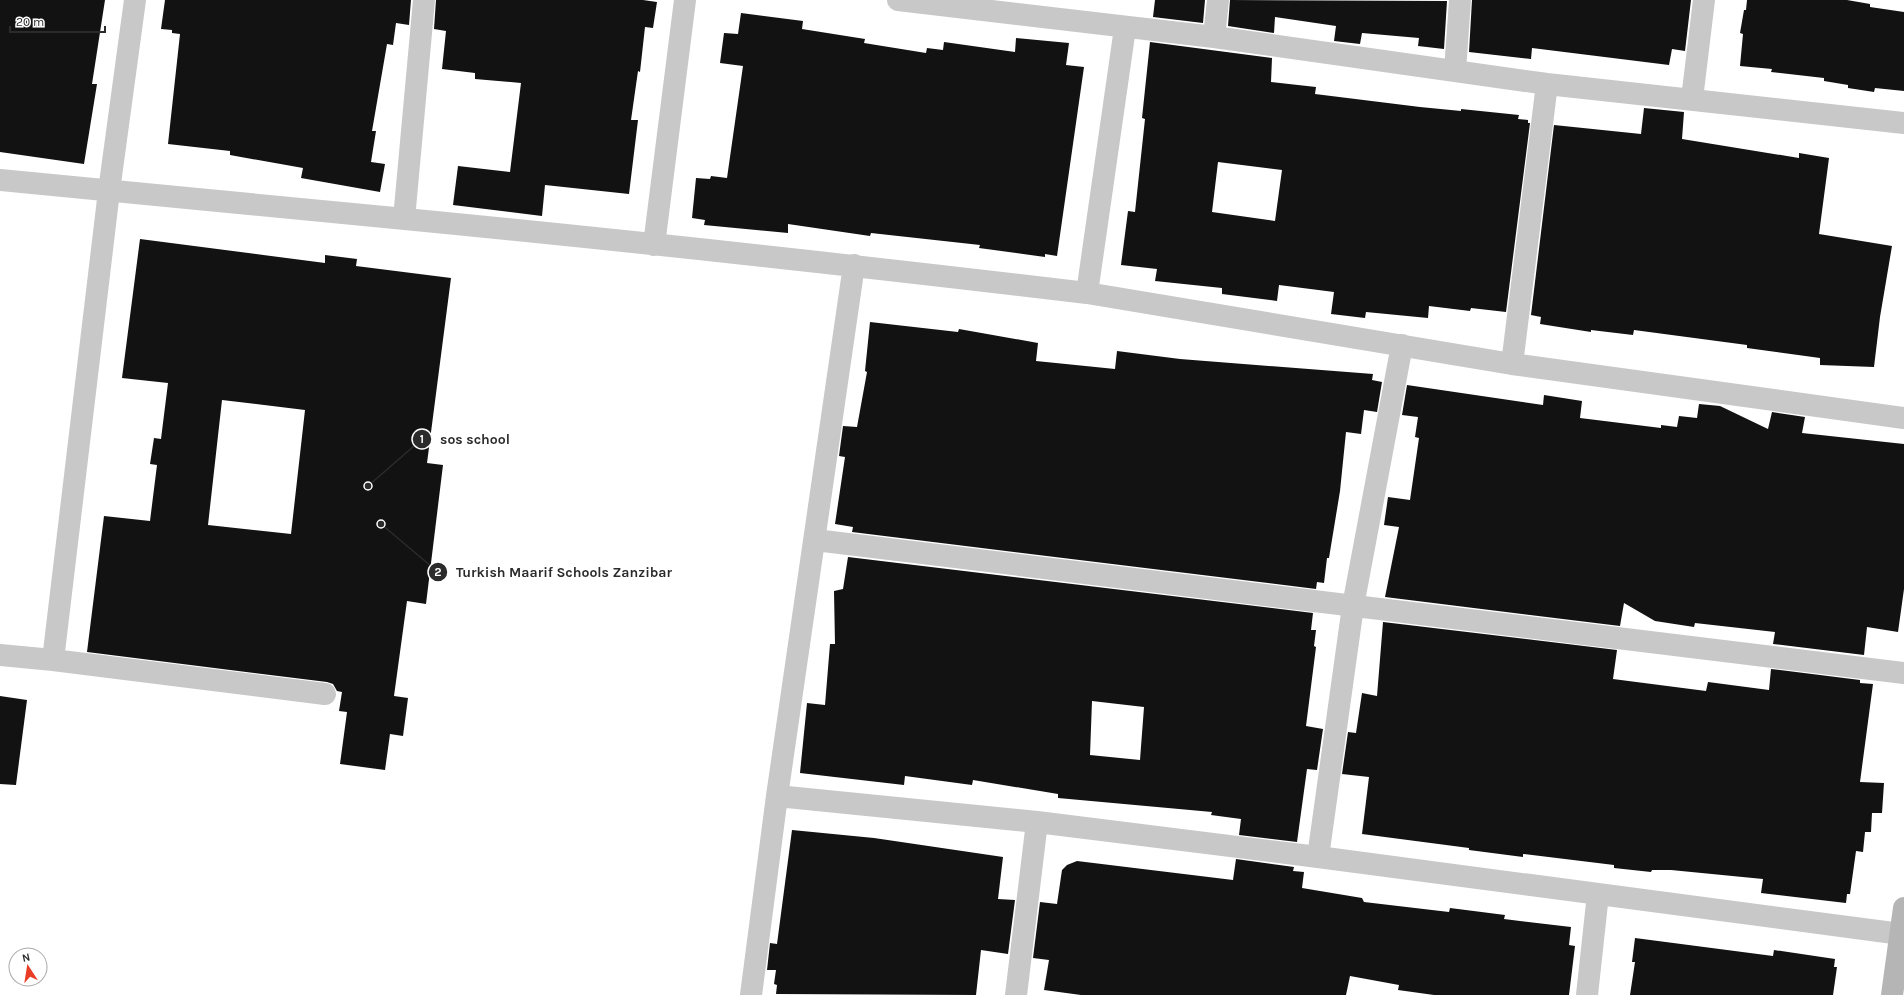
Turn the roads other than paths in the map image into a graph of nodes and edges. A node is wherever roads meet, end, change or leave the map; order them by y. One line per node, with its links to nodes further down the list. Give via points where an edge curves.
1 (135, 0): 16 (street)
2 (424, 0): 17 (street)
3 (685, 0): 18 (street)
4 (898, 0): 8 (street)
5 (1218, 0): 10 (street)
6 (1460, 0): 11 (street)
7 (1704, 0): 13 (street)
8 (954, 3): 9 (street)
9 (1125, 28): 10 (street); 20 (street)
10 (1214, 37): 11 (street)
11 (1455, 71): 12 (street)
12 (1546, 84): 13 (street); 22 (street)
13 (1692, 99): 14 (street)
14 (1904, 124)
15 (0, 180): 16 (street)
16 (109, 191): 17 (street); 27 (street)
17 (404, 219): 18 (street)
18 (654, 246): 19 (street)
19 (854, 266): 20 (street); 24 (street)
20 (1087, 294): 21 (street)
21 (1402, 345): 22 (street); 25 (street)
22 (1512, 364): 23 (street)
23 (1904, 418)
24 (814, 540): 25 (street); 30 (street)
25 (1353, 606): 28 (street); 32 (street)
26 (0, 655): 27 (street)
27 (53, 660): 29 (street)
28 (1904, 673)
29 (325, 694)
30 (777, 796): 31 (street); 36 (street)
31 (1037, 822): 32 (street); 37 (street)
32 (1318, 857): 33 (street)
33 (1598, 894): 35 (street); 38 (street)
34 (1904, 908): 35 (street)
35 (1901, 934): 39 (street)
36 (751, 995)
37 (1016, 995)
38 (1587, 995)
39 (1892, 995)

